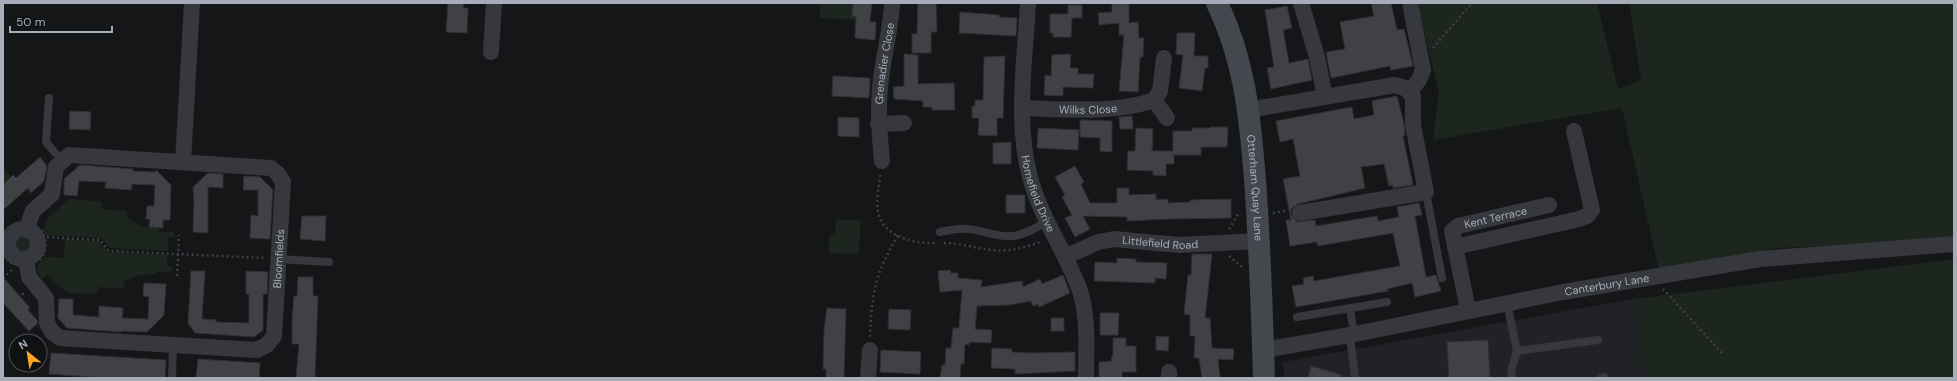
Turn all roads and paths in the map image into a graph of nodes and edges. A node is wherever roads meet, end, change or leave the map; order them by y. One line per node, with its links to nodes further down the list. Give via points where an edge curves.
1 (192, 3): 24 (street)
2 (494, 3): 9 (street)
3 (892, 3): 20 (street, Grenadier Close, via 881,79)
4 (1028, 3): 16 (street, Homefield Drive)
5 (1218, 3): 17 (street, Otterham Quay Lane, via 1237,52 1244,78)
6 (1301, 3): 13 (street, via 1317,57)
7 (1410, 3): 11 (street)
8 (1472, 3): 11 (path)
9 (491, 52)
10 (1164, 58): 15 (street, via 1160,91)
11 (1422, 60): 12 (street, via 1422,74)
12 (1410, 92): 13 (street, via 1394,85); 25 (street, via 1413,98 1413,125)
13 (1325, 97): 17 (street)
14 (48, 98): 22 (lane, via 46,142)
15 (1154, 100): 16 (street, Wilks Close, via 1140,104 1084,109); 18 (street)
16 (1022, 108): 30 (street, Homefield Drive, via 1026,163 1034,190)
17 (1248, 110): 35 (street, Otterham Quay Lane)
18 (1167, 118)
19 (904, 123): 20 (street)
20 (878, 124): 23 (street, Grenadier Close)
21 (1574, 131): 40 (street, via 1592,210 1587,216)
22 (62, 161): 24 (street, Bloomfields, via 71,155); 31 (street, via 55,170 52,194 33,212)
23 (882, 161)
24 (183, 162): 43 (street, Bloomfields, via 271,168 278,174 283,182)
25 (1426, 192): 29 (street); 50 (lane)
26 (1549, 205): 40 (street, Kent Terrace, via 1458,226 1452,232)
27 (1241, 210): 38 (path, via 1227,233)
28 (1268, 213): 29 (path)
29 (1300, 213)
30 (1048, 221): 32 (lane, via 1014,236 956,228); 42 (street, Homefield Drive)
31 (26, 230): 36 (street, via 34,234); 37 (street, via 14,233)
32 (940, 232)
33 (179, 235): 41 (path)
34 (898, 235): 59 (path, via 877,275 871,311)
35 (1260, 241): 38 (street, Littlefield Road); 60 (street, Otterham Quay Lane)
36 (38, 242): 41 (path, via 46,237 100,240 109,251); 45 (street, via 35,254)
37 (6, 243): 45 (street)
38 (1226, 244): 42 (street, Littlefield Road, via 1163,244 1114,239 1098,242); 46 (path, via 1227,254)
39 (1954, 244): 48 (street, Canterbury Lane, via 1760,259)
40 (1455, 246): 54 (street, Kent Terrace)
41 (178, 254): 43 (path); 47 (path)
42 (1065, 257): 65 (street, Homefield Drive, via 1084,308)
43 (278, 259): 44 (lane); 58 (street, Bloomfields, via 274,336 267,345 257,350)
44 (328, 262)
45 (21, 263): 49 (path); 58 (street, Bloomfields, via 46,298 47,323 52,332 60,338)
46 (1246, 270)
47 (177, 276)
48 (1653, 277): 52 (street, Canterbury Lane); 62 (path)
49 (3, 278)
50 (1442, 278)
51 (1387, 302): 53 (lane)
52 (1507, 303): 54 (street, Canterbury Lane); 61 (lane)
53 (1350, 308): 55 (lane); 56 (lane)
54 (1468, 310): 56 (street, Canterbury Lane)
55 (1297, 317)
56 (1352, 334): 60 (street, Canterbury Lane); 67 (lane)
57 (1598, 340): 61 (lane)
58 (173, 345): 63 (lane)
59 (870, 350): 64 (street)
60 (1263, 350): 66 (street, Otterham Quay Lane)
61 (1517, 351): 68 (lane, via 1511,371)
62 (1722, 353)
63 (172, 378)
64 (868, 378)
65 (1086, 378)
66 (1264, 378)
67 (1355, 378)
68 (1512, 378)

